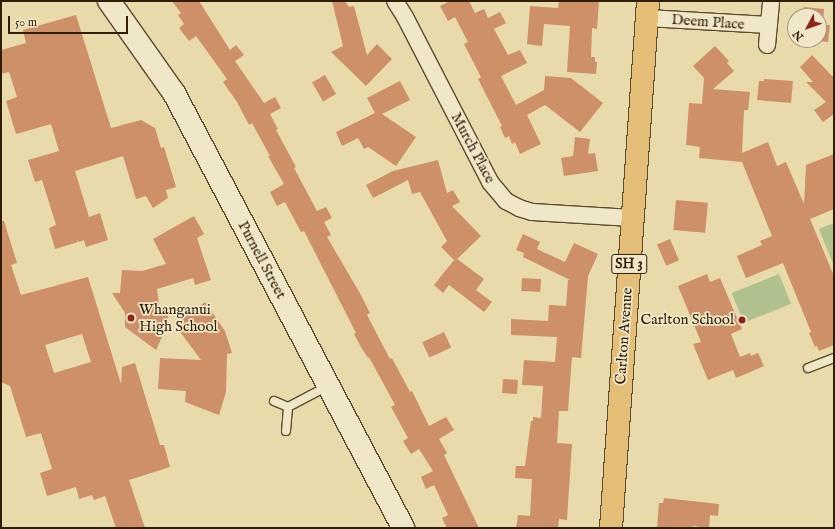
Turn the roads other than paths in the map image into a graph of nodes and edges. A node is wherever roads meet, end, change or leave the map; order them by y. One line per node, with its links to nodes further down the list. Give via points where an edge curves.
1 (109, 1): 10 (main road, Purnell Street, via 174,94)
2 (394, 1): 7 (street, Murch Place, via 405,16 497,193 513,205 532,212)
3 (771, 3): 5 (street)
4 (648, 9): 5 (street, Deem Place); 7 (highway, Carlton Avenue / SH 3)
5 (769, 26): 6 (street)
6 (767, 45)
7 (632, 218): 15 (highway, Carlton Avenue / SH 3)
8 (834, 358): 9 (lane)
9 (808, 368)
10 (329, 386): 12 (lane); 14 (main road, Purnell Street)
11 (274, 401): 12 (lane)
12 (288, 407): 13 (lane)
13 (286, 431)
14 (403, 528)
15 (611, 528)

